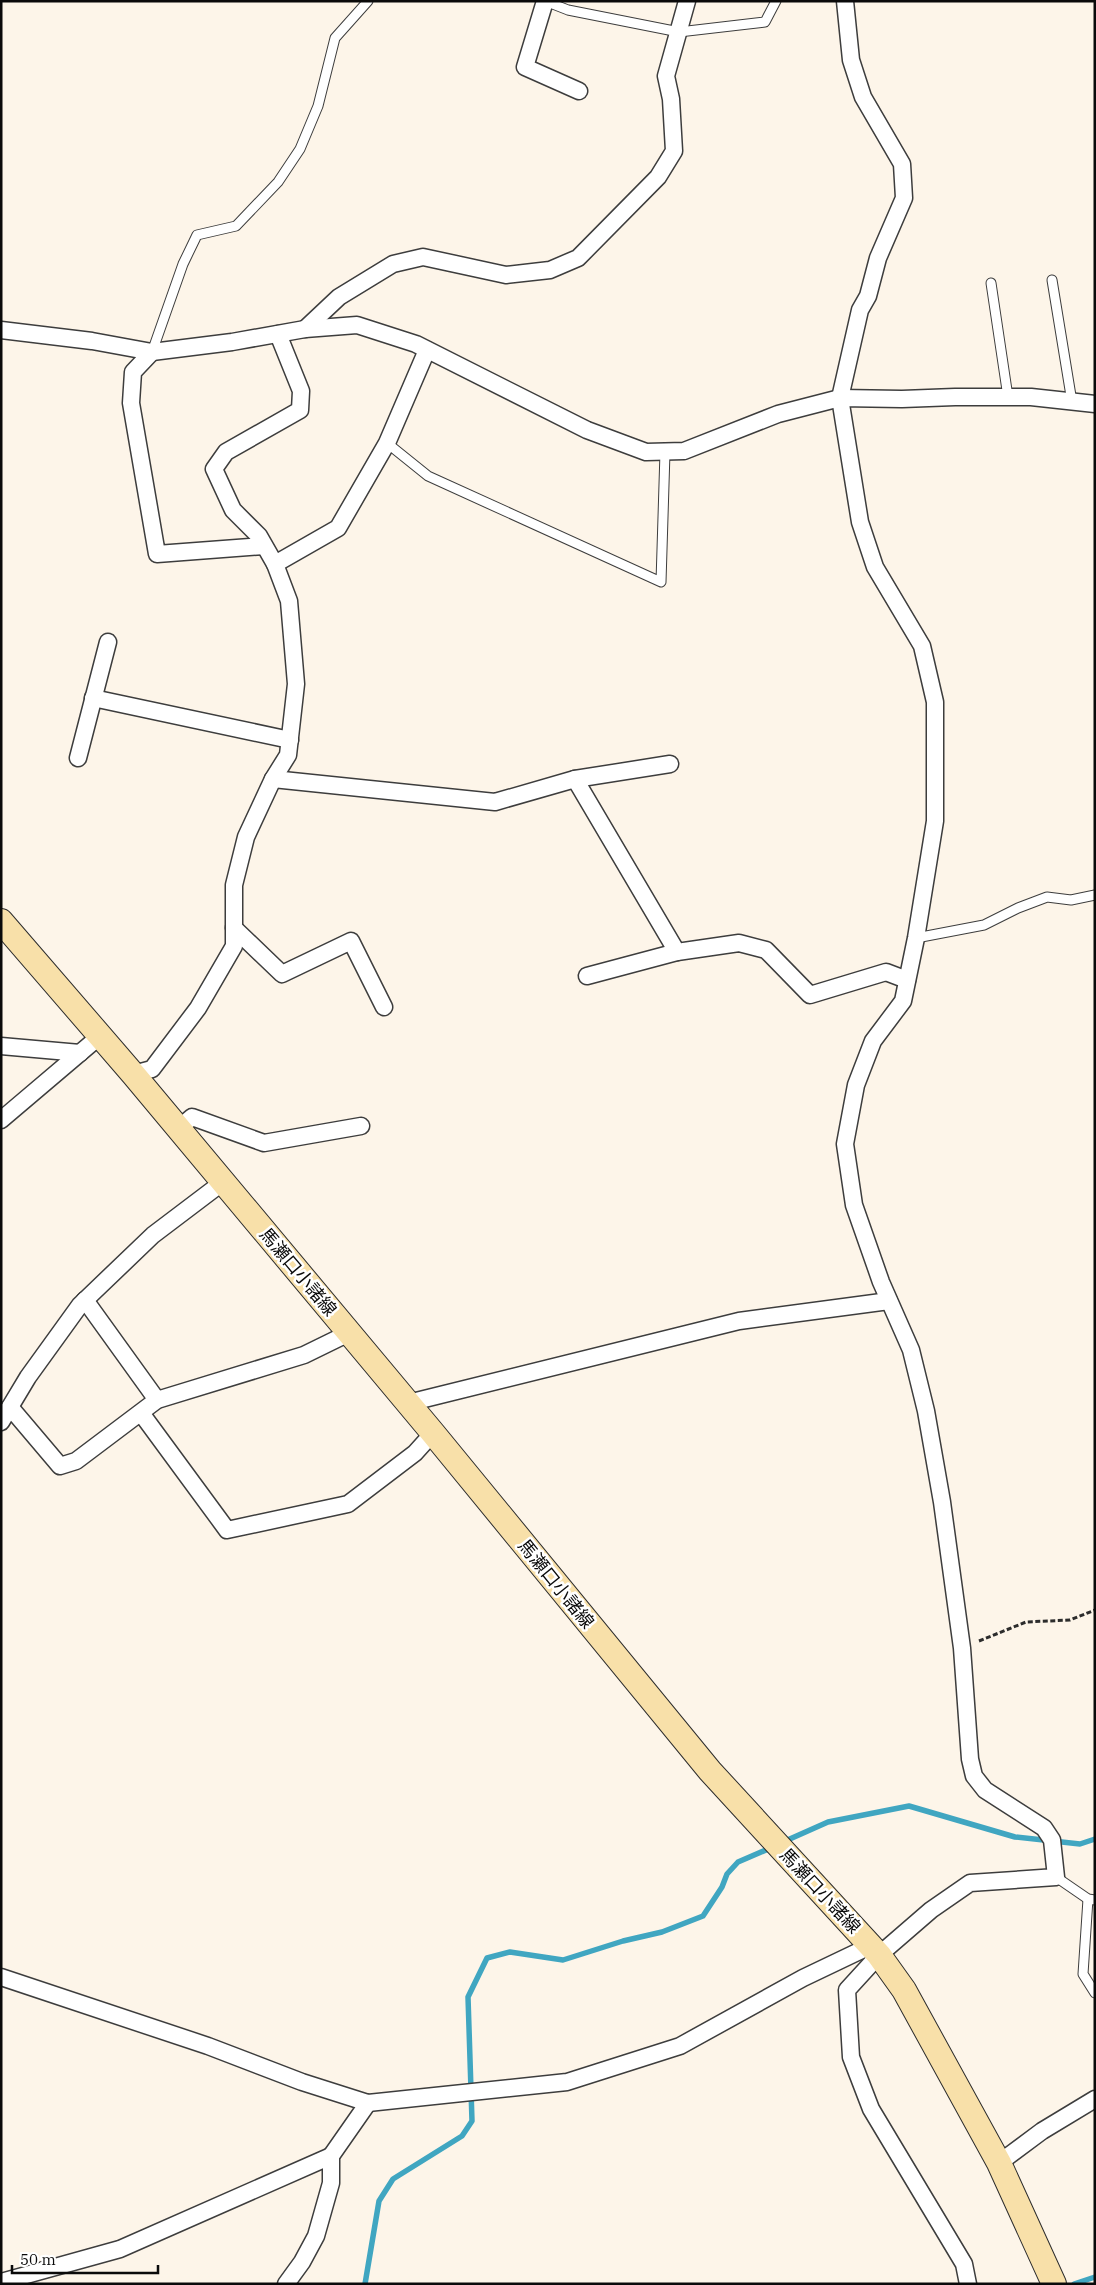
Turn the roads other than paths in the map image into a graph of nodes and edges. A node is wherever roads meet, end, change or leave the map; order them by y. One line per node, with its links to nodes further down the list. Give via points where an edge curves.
1 (368, 1): 14 (lane, via 335,38 318,106 300,149 278,182 236,226 197,235 183,264)
2 (545, 1): 6 (lane, via 568,10); 7 (street, via 525,67)
3 (688, 1): 6 (street)
4 (776, 1): 6 (lane, via 765,22)
5 (845, 1): 16 (street, via 851,60 863,97 902,164 904,198 860,310)
6 (679, 32): 10 (street, via 666,76 671,99 674,151 658,177 578,258 550,270 506,275 423,257 392,264 339,297)
7 (579, 91)
8 (1052, 280): 17 (lane)
9 (991, 283): 15 (lane)
10 (305, 329): 12 (street); 13 (street, via 357,325)
11 (1, 330): 14 (street)
12 (278, 334): 14 (street); 21 (street, via 302,391 300,410 226,452 214,469 234,510 259,536)
13 (427, 350): 19 (street); 20 (street, via 588,430 646,452)
14 (152, 352): 21 (street, via 133,372 131,403 157,554)
15 (1008, 397): 16 (street); 17 (street)
16 (840, 398): 20 (street, via 778,414 684,451); 33 (street, via 860,522 875,567 922,646 935,702 935,821)
17 (1072, 402): 18 (street)
18 (1095, 404)
19 (387, 443): 20 (lane, via 428,476 661,582); 22 (street, via 338,528)
20 (665, 452)
21 (264, 546): 22 (street)
22 (275, 564): 25 (street, via 289,601 296,684)
23 (108, 642): 24 (street)
24 (93, 698): 25 (street); 26 (street)
25 (290, 740): 28 (street, via 288,755)
26 (78, 758)
27 (670, 764): 29 (street)
28 (273, 779): 29 (street, via 494,802); 32 (street, via 246,837 234,885)
29 (575, 779): 34 (street)
30 (1095, 895): 33 (lane, via 1071,900 1047,897 984,925)
31 (1, 920): 38 (main road, 馬瀬口小諸線)
32 (234, 928): 37 (street, via 282,974 351,941); 41 (street, via 234,946 198,1008 152,1069)
33 (916, 938): 36 (street)
34 (677, 952): 35 (street); 36 (street, via 740,943 766,950 810,995 886,972)
35 (587, 976)
36 (907, 980): 47 (street, via 903,1002 874,1041 856,1085 845,1144 854,1205)
37 (384, 1007)
38 (100, 1036): 40 (street); 41 (main road, 馬瀬口小諸線)
39 (1, 1046): 40 (street)
40 (80, 1053): 42 (street)
41 (133, 1074): 44 (main road, 馬瀬口小諸線)
42 (1, 1120)
43 (361, 1126): 44 (street, via 264,1143 192,1117)
44 (178, 1128): 45 (main road, 馬瀬口小諸線)
45 (223, 1182): 46 (street, via 153,1235); 48 (main road, 馬瀬口小諸線)
46 (84, 1300): 49 (street); 51 (street)
47 (889, 1301): 50 (street, via 739,1321); 55 (street, via 911,1350 926,1411 962,1648 974,1776 985,1790 1044,1828 1052,1840)
48 (349, 1333): 49 (street, via 304,1355); 50 (main road, 馬瀬口小諸線)
49 (157, 1400): 52 (street)
50 (408, 1404): 54 (main road, 馬瀬口小諸線)
51 (10, 1407): 52 (street, via 60,1466 76,1462); 53 (street)
52 (141, 1413): 54 (street, via 227,1530 348,1504 415,1453)
53 (1, 1422)
54 (433, 1433): 57 (main road, 馬瀬口小諸線, via 710,1771)
55 (1056, 1877): 56 (lane); 57 (street, via 970,1883)
56 (1091, 1900): 59 (lane, via 1083,1974)
57 (874, 1951): 61 (street, via 803,1978 680,2046 567,2082); 63 (main road, 馬瀬口小諸線, via 904,1990); 66 (street, via 847,1990 851,2057 871,2109 964,2264)
58 (1, 1977): 61 (street)
59 (1095, 1993)
60 (1095, 2099): 63 (street, via 1042,2130)
61 (368, 2103): 62 (street)
62 (331, 2156): 64 (street, via 120,2249); 65 (street, via 331,2183 316,2236)
63 (999, 2163): 67 (main road, 馬瀬口小諸線)
64 (1, 2282)
65 (286, 2284)
66 (968, 2284)
67 (1054, 2284)

